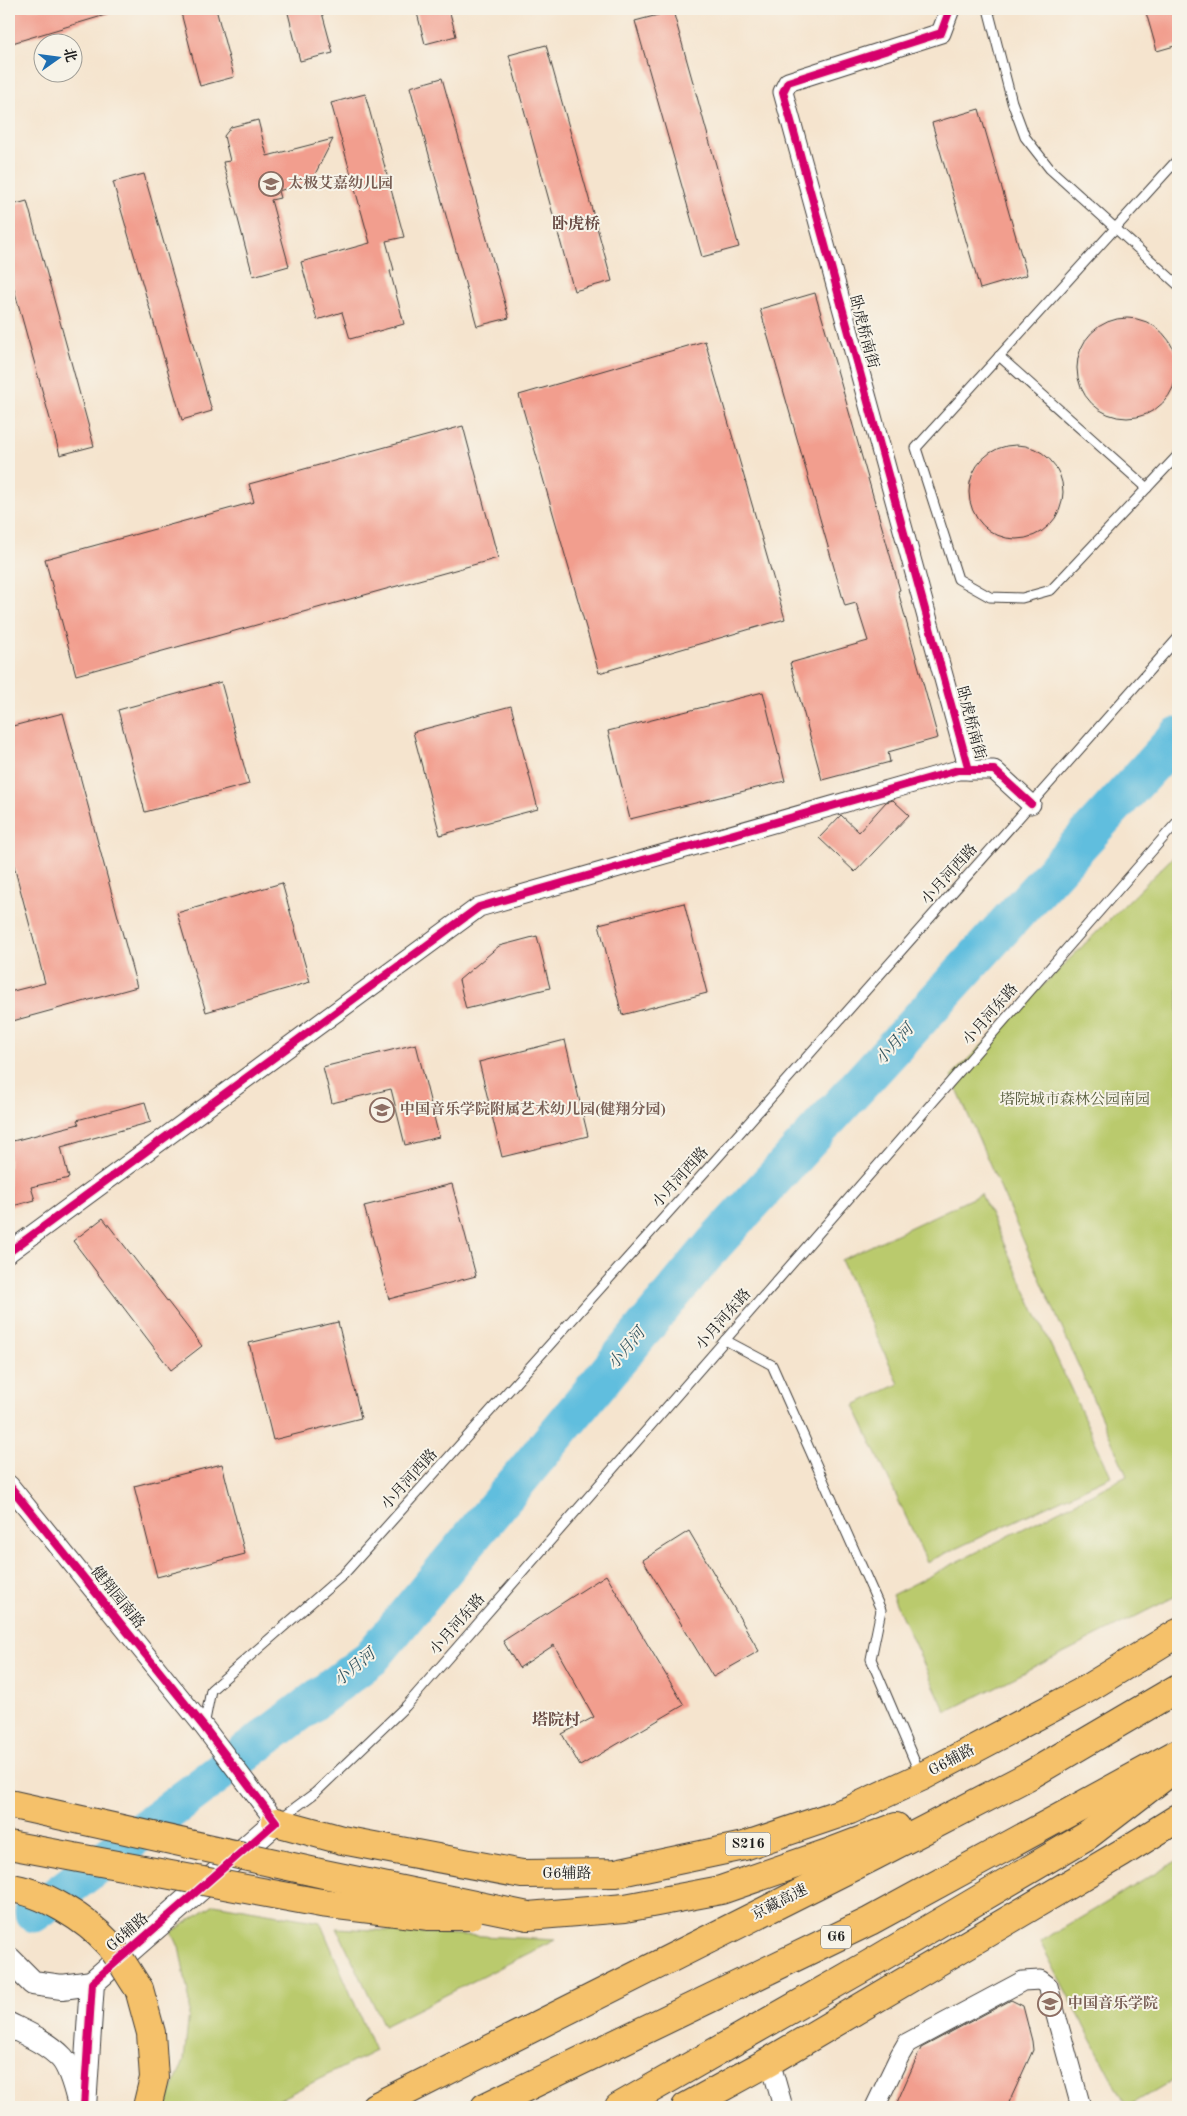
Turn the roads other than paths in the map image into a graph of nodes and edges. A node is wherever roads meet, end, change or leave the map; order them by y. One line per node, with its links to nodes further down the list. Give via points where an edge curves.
1 (950, 9): 10 (street, 卧虎桥南街, via 941,34 788,82 783,92)
2 (988, 9): 4 (lane, via 1012,102 1025,137 1050,169)
3 (1178, 159): 4 (lane)
4 (1116, 228): 5 (lane); 6 (lane)
5 (1178, 285)
6 (999, 356): 8 (lane); 8 (lane, via 916,448 958,579 990,596 1022,598 1051,590)
7 (1178, 455): 8 (lane)
8 (1147, 488)
9 (1178, 638): 11 (lane, 小月河西路)
10 (969, 770): 11 (street, via 994,770); 13 (street, via 479,907)
11 (1031, 804): 20 (lane, 小月河西路, via 344,1574 211,1690)
12 (1178, 821): 14 (lane, 小月河东路)
13 (9, 1252)
14 (725, 1340): 24 (lane, via 772,1365 881,1610 871,1659); 27 (lane, 小月河东路, via 406,1706 315,1793)
15 (9, 1485): 20 (street, 健翔园南路)
16 (1178, 1633): 24 (main road, G6辅路 / S216, via 1080,1693)
17 (1178, 1684): 19 (main road)
18 (1178, 1688): 19 (main road, 京藏高速)
19 (1153, 1704): 23 (main road, 京藏高速)
20 (204, 1728): 27 (street, 健翔园南路)
21 (1178, 1753): 39 (main road, G6, via 870,1921)
22 (1178, 1765): 40 (main road, via 1088,1835)
23 (1030, 1775): 30 (main road, via 828,1854 721,1890 625,1908); 38 (main road, 京藏高速)
24 (921, 1777): 27 (main road, G6辅路 / S216, via 850,1810 744,1846 616,1873 522,1874 342,1840)
25 (9, 1804): 30 (main road, bridge)
26 (1178, 1818): 34 (main road)
27 (276, 1822): 32 (street, G6辅路)
28 (9, 1845): 30 (main road, bridge, via 321,1903 429,1916)
29 (9, 1888): 37 (main road, bridge, via 26,1890 74,1914 109,1944 139,1989 151,2033 154,2078)
30 (528, 1916)
31 (9, 1959): 32 (street, via 33,1983 62,1987)
32 (92, 1983): 36 (street)
33 (9, 2025): 35 (street, via 42,2042 62,2058)
34 (770, 2061): 41 (main road); 42 (street)
35 (80, 2107)
36 (84, 2107)
37 (148, 2107)
38 (375, 2107)
39 (485, 2107)
40 (619, 2107)
41 (686, 2107)
42 (783, 2107)
43 (875, 2107): 44 (street, via 907,2043 1024,1981 1040,1980 1048,1986)
44 (1080, 2107)

